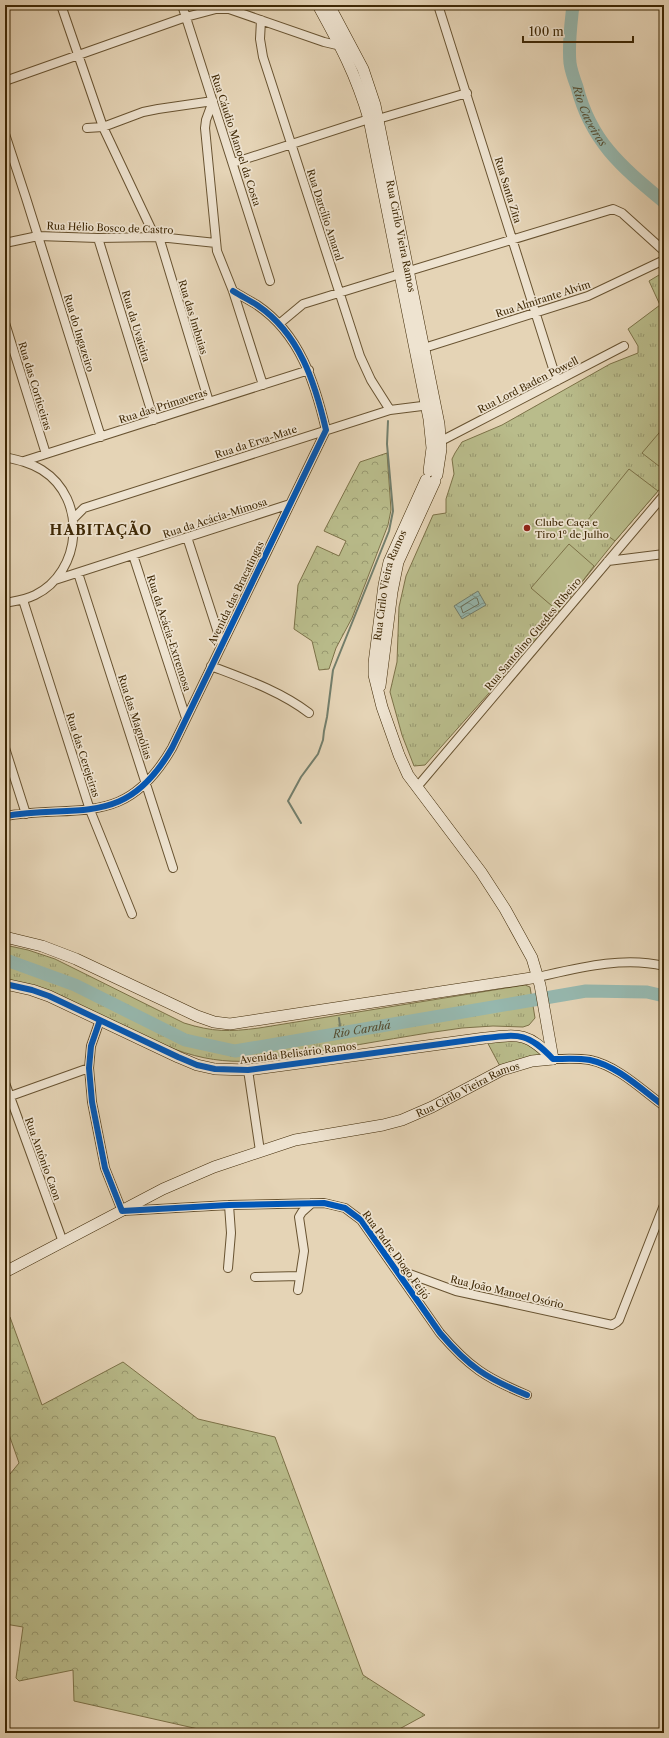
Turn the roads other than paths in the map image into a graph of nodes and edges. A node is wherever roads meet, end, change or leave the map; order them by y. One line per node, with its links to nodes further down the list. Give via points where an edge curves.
1 (61, 5): 10 (street, Rua das Imbuias)
2 (182, 5): 7 (street, Rua Cáudio Manoel da Costa)
3 (318, 5): 9 (main road, Rua Cirilo Vieira Ramos)
4 (329, 5): 14 (main road, Rua Cirilo Vieira Ramos, via 363,69)
5 (438, 5): 12 (street, Rua Santa Zita)
6 (230, 7): 7 (street); 8 (street)
7 (186, 17): 10 (street); 13 (street, Rua Cáudio Manoel da Costa)
8 (261, 20): 9 (street); 18 (street, Rua Darcílio Amaral, via 260,39 263,57)
9 (341, 46): 14 (main road, Rua Cirilo Vieira Ramos)
10 (78, 55): 11 (street); 15 (street, Rua das Imbuias)
11 (5, 81)
12 (467, 93): 14 (street); 25 (street, Rua Santa Zita)
13 (213, 101): 15 (street, via 143,112); 21 (street, Rua Cáudio Manoel da Costa); 27 (street, via 205,128)
14 (373, 119): 18 (street); 30 (main road, Rua Cirilo Vieira Ramos)
15 (103, 127): 16 (street); 23 (street, Rua das Imbuias)
16 (87, 128)
17 (5, 134): 19 (street, Rua do Ingazeiro)
18 (291, 144): 21 (street); 33 (street, Rua Darcílio Amaral)
19 (14, 160): 20 (street); 22 (street, Rua do Ingazeiro)
20 (5, 162)
21 (233, 163): 31 (street, Rua Cáudio Manoel da Costa)
22 (38, 236): 24 (street, Rua Hélio Bosco de Castro); 26 (street, Rua Hélio Bosco de Castro); 47 (street, Rua do Ingazeiro)
23 (157, 237): 24 (street, Rua Hélio Bosco de Castro); 27 (street, Rua Hélio Bosco de Castro); 42 (street, Rua das Imbuias)
24 (98, 238): 45 (street, Rua da Uvaieira)
25 (512, 240): 28 (street, via 613,209 622,213); 30 (street); 34 (street, Rua Santa Zita)
26 (5, 243)
27 (216, 243): 32 (street, via 219,258)
28 (664, 251)
29 (664, 260): 34 (street, Rua Almirante Alvim, via 600,291)
30 (404, 273): 33 (street); 38 (main road, Rua Cirilo Vieira Ramos); 43 (main road, Rua Cirilo Vieira Ramos)
31 (270, 281)
32 (233, 291): 36 (street, via 257,305); 41 (street)
33 (340, 293): 36 (street, via 303,304); 44 (street, Rua Darcílio Amaral, via 365,369)
34 (535, 313): 38 (street, Rua Almirante Alvim); 40 (street, Rua Santa Zita)
35 (5, 323): 49 (street, Rua das Corticeiras)
36 (279, 324): 39 (street)
37 (624, 346): 40 (street, Rua Lord Baden Powell)
38 (424, 348): 43 (main road, Rua Cirilo Vieira Ramos)
39 (309, 370): 41 (street, Rua das Primaveras); 46 (street)
40 (556, 381): 48 (street, Rua Lord Baden Powell)
41 (263, 385): 42 (street, Rua das Primaveras)
42 (208, 402): 45 (street, Rua das Primaveras)
43 (431, 405): 44 (street, Rua da Erva-Mate); 48 (main road, Rua Cirilo Vieira Ramos); 52 (main road, Rua Cirilo Vieira Ramos)
44 (390, 410): 46 (street, Rua da Erva-Mate)
45 (154, 420): 47 (street, Rua das Primaveras)
46 (326, 430): 55 (street, Avenida das Bracatingas); 56 (street, Rua da Erva-Mate)
47 (101, 437): 49 (street, Rua das Primaveras)
48 (441, 441): 52 (main road, Rua Cirilo Vieira Ramos)
49 (46, 454): 51 (street, Rua das Primaveras)
50 (5, 457): 51 (street)
51 (24, 461): 54 (street, via 43,470 59,486)
52 (432, 477): 72 (main road, Rua Cirilo Vieira Ramos, via 397,567 379,695 399,755)
53 (664, 495): 61 (street, Rua Santolino Guedes Ribeiro)
54 (69, 504): 56 (street); 57 (street)
55 (290, 504): 58 (street, Rua da Acácia-Mimosa); 66 (street, Avenida das Bracatingas)
56 (84, 508): 57 (street, Rua da Erva-Mate)
57 (73, 518): 63 (street, via 73,545)
58 (187, 537): 60 (street, Rua da Acácia-Mimosa); 66 (street)
59 (664, 554): 61 (street)
60 (132, 555): 62 (street, Rua da Acácia-Mimosa); 69 (street, Rua da Acácia-Extremosa)
61 (608, 561): 72 (street, Rua Santolino Guedes Ribeiro)
62 (78, 572): 63 (street, Rua da Acácia-Mimosa); 71 (street, Rua das Magnólias)
63 (55, 580): 64 (street, via 46,588)
64 (23, 600): 65 (street); 73 (street, Rua das Cerejeiras)
65 (5, 603)
66 (222, 646): 67 (street, Avenida das Bracatingas)
67 (211, 666): 68 (street, via 290,699); 69 (street, Avenida das Bracatingas)
68 (309, 713)
69 (186, 718): 71 (street, Avenida das Bracatingas, via 164,761)
70 (5, 748): 74 (street)
71 (146, 784): 73 (street, Avenida das Bracatingas, via 119,802); 76 (street, Rua das Magnólias)
72 (417, 787): 80 (main road, Rua Cirilo Vieira Ramos, via 494,891 529,951)
73 (90, 810): 74 (street, Avenida das Bracatingas); 77 (street, Rua das Cerejeiras)
74 (26, 814): 75 (street, Avenida das Bracatingas)
75 (5, 816)
76 (173, 868)
77 (132, 914)
78 (5, 937): 80 (main road, via 57,951 198,1016 230,1024)
79 (664, 966): 80 (street, via 636,962 612,963 576,968)
80 (539, 981): 83 (main road, Rua Cirilo Vieira Ramos)
81 (5, 984): 82 (main road, Avenida Belisário Ramos, via 49,996)
82 (100, 1020): 84 (street, via 91,1046); 85 (main road, Avenida Belisário Ramos, via 197,1065 215,1069)
83 (553, 1059): 85 (main road, Avenida Belisário Ramos, via 531,1039 513,1035); 88 (street, via 591,1060 602,1064 622,1075); 89 (main road, Rua Cirilo Vieira Ramos, via 532,1061 502,1070 402,1120 311,1136)
84 (89, 1068): 87 (street); 93 (street, via 93,1113 99,1142 107,1176)
85 (248, 1070): 89 (street)
86 (5, 1083): 87 (street, Rua Antônio Caon)
87 (8, 1097): 94 (street, Rua Antônio Caon)
88 (664, 1106)
89 (260, 1151): 93 (main road, Rua Cirilo Vieira Ramos, via 184,1179)
90 (312, 1204): 91 (street, Rua Padre Diogo Feijó); 96 (street, Rua Padre Diogo Feijó, via 334,1205 353,1213 361,1220); 98 (street, via 299,1217 304,1251)
91 (229, 1205): 93 (street, Rua Padre Diogo Feijó); 95 (street, via 231,1233)
92 (664, 1205): 96 (street, Rua João Manoel Osório, via 619,1320 615,1324 607,1325 456,1291)
93 (122, 1211): 94 (main road, Rua Cirilo Vieira Ramos)
94 (63, 1242): 97 (main road, Rua Cirilo Vieira Ramos)
95 (228, 1268)
96 (396, 1269): 101 (street, Rua Padre Diogo Feijó, via 440,1334 467,1362 481,1373)
97 (5, 1272)
98 (300, 1276): 99 (street); 100 (street)
99 (255, 1277)
100 (298, 1290)
101 (527, 1395)

